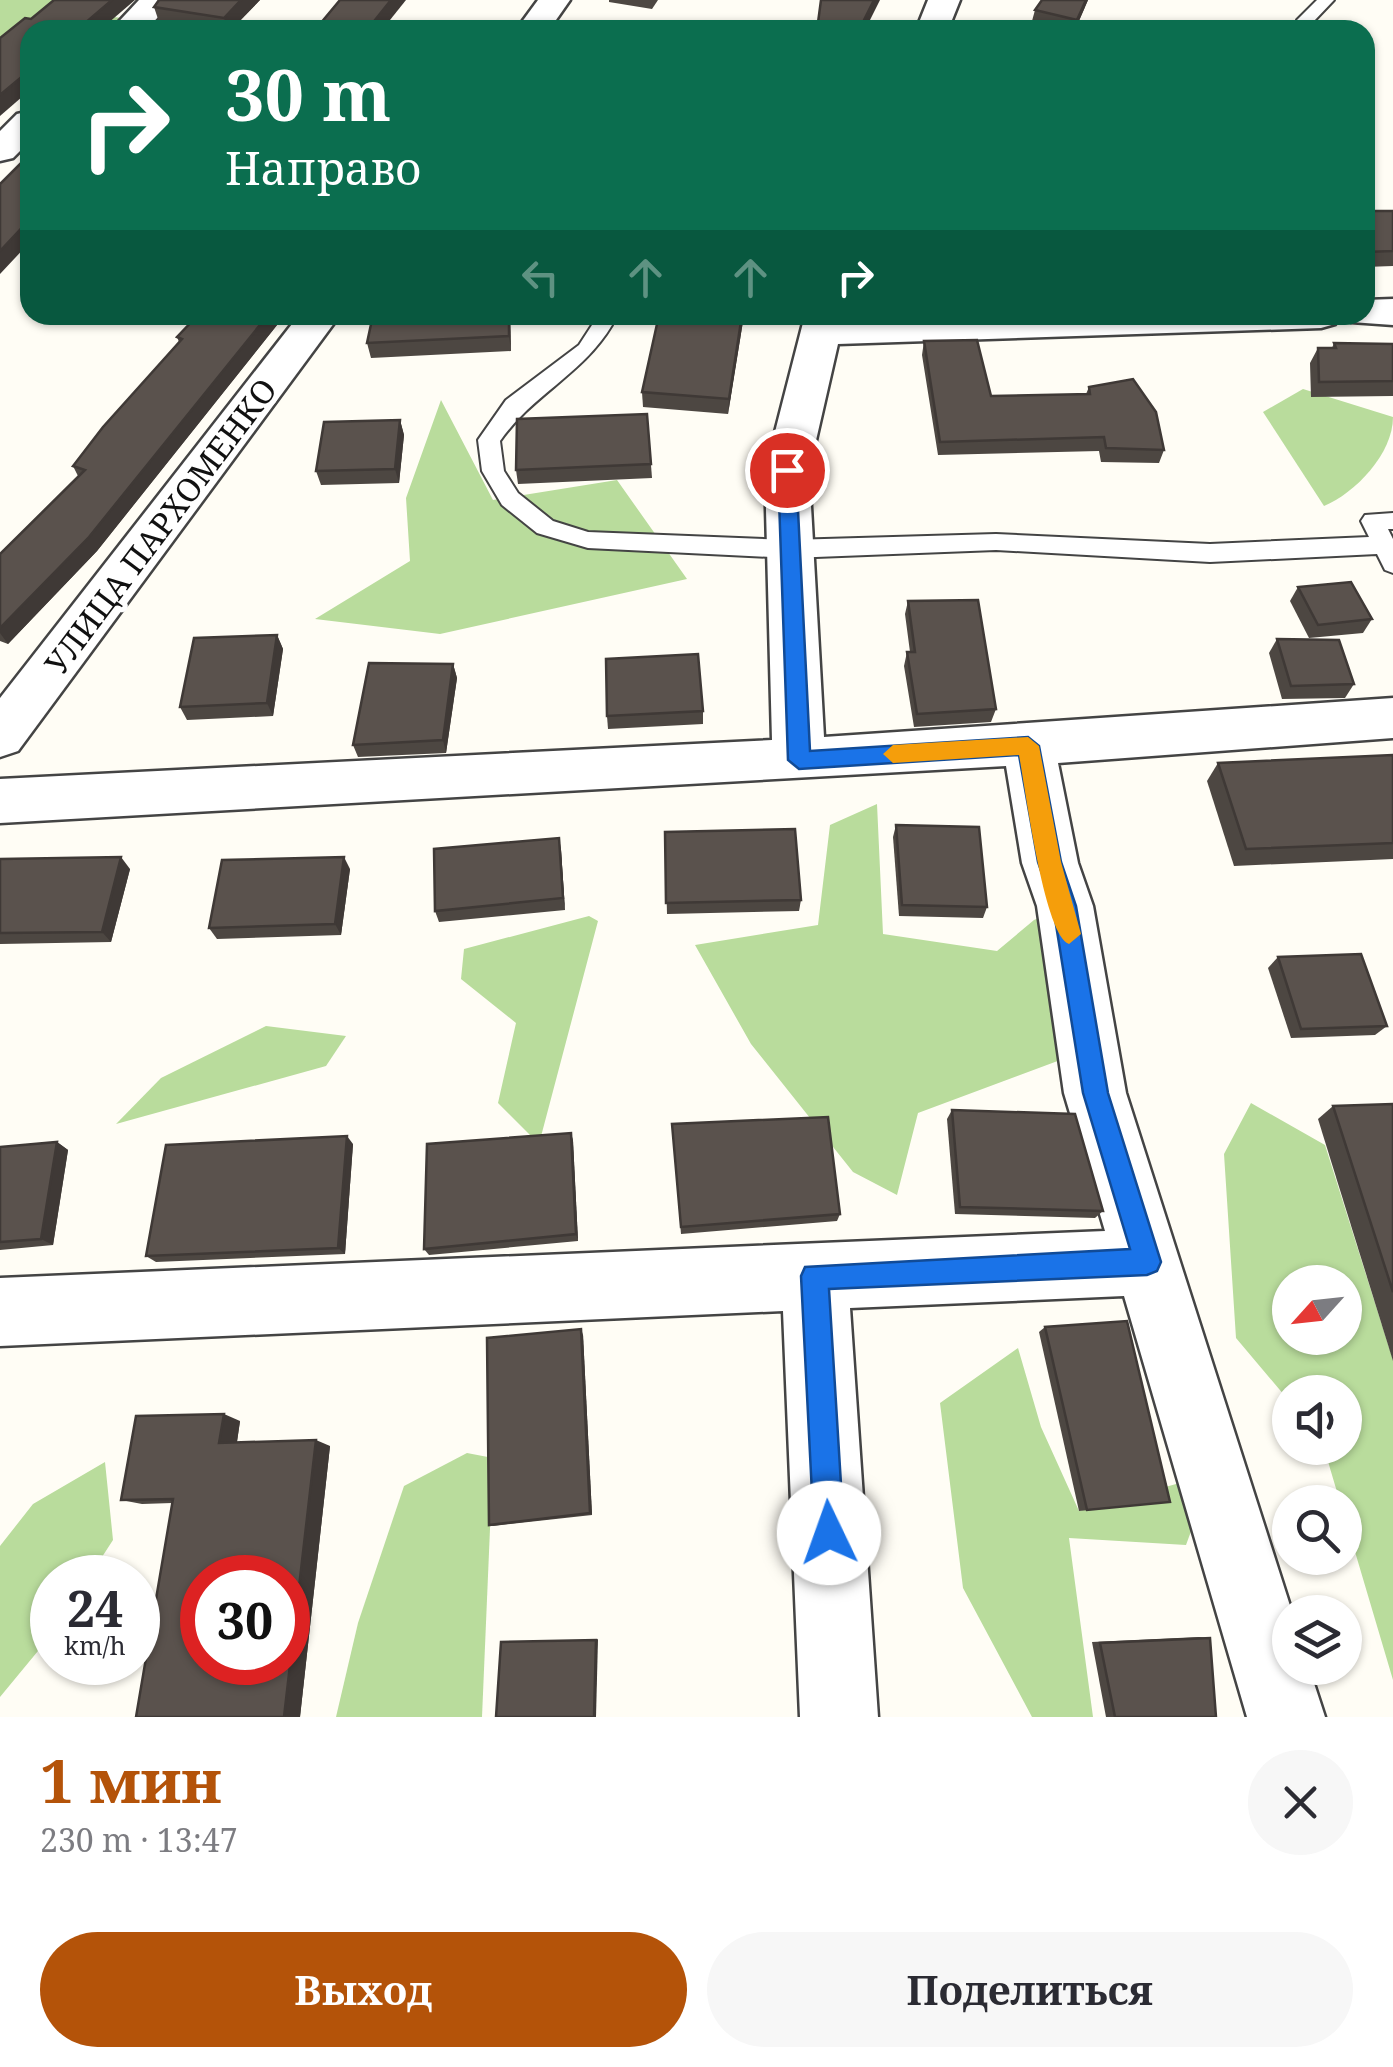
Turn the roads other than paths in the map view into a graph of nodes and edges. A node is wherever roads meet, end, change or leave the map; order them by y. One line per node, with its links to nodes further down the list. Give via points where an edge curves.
1 (158, 0): 3 (street)
2 (1326, 0): 4 (lane)
3 (137, 20)
4 (1306, 20)
5 (20, 131): 6 (street)
6 (0, 150)
7 (312, 325): 14 (street, УЛИЦА ПАРХОМЕНКО)
8 (602, 325): 11 (lane, via 587,350 514,405 490,440 493,471 510,499 545,527 588,540)
9 (822, 325): 11 (street, via 787,470)
10 (1393, 521): 12 (lane, via 1373,522)
11 (790, 549): 12 (lane, via 996,542); 16 (street)
12 (1388, 555)
13 (1393, 718): 15 (street)
14 (0, 736)
15 (1028, 746): 16 (street); 18 (street, via 1065,906 1096,1093)
16 (799, 760): 17 (street)
17 (0, 801)
18 (1147, 1262): 19 (street); 22 (street)
19 (815, 1276): 20 (street); 21 (street)
20 (0, 1312)
21 (840, 1717)
22 (1286, 1717)

